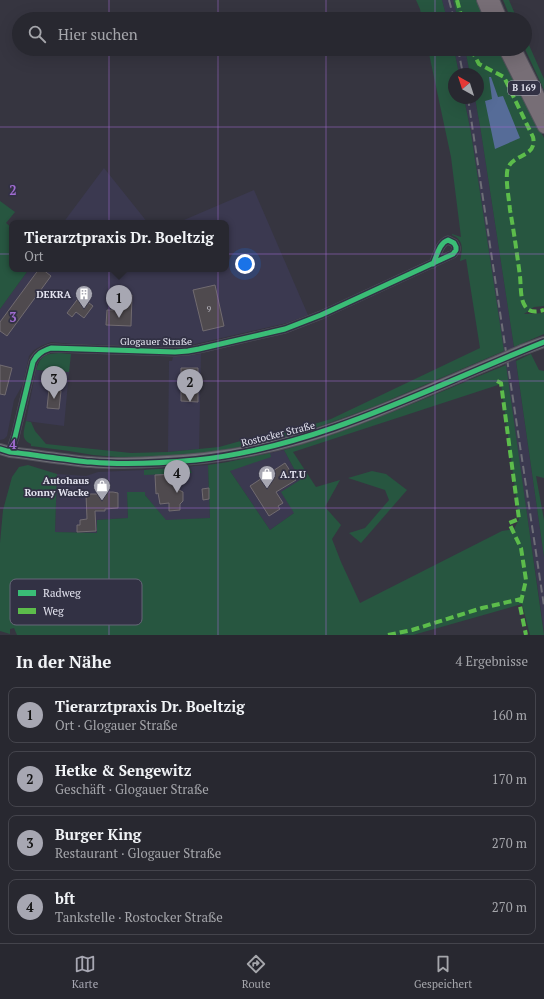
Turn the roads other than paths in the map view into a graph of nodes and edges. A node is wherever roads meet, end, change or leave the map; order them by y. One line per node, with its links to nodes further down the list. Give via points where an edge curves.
1 (483, 0): 3 (highway)
2 (493, 0): 4 (highway)
3 (488, 12)
4 (499, 12)
5 (508, 56): 8 (highway, B 169)
6 (518, 56): 7 (highway, B 169)
7 (544, 107)
8 (544, 127)
9 (433, 264): 11 (street, Glogauer Straße, via 294,326 199,349 175,352 52,348 40,352 33,362 15,437)
10 (544, 342): 11 (street, Rostocker Straße, bridge, via 335,427 275,446 226,456 166,462 109,463)
11 (5, 451)

